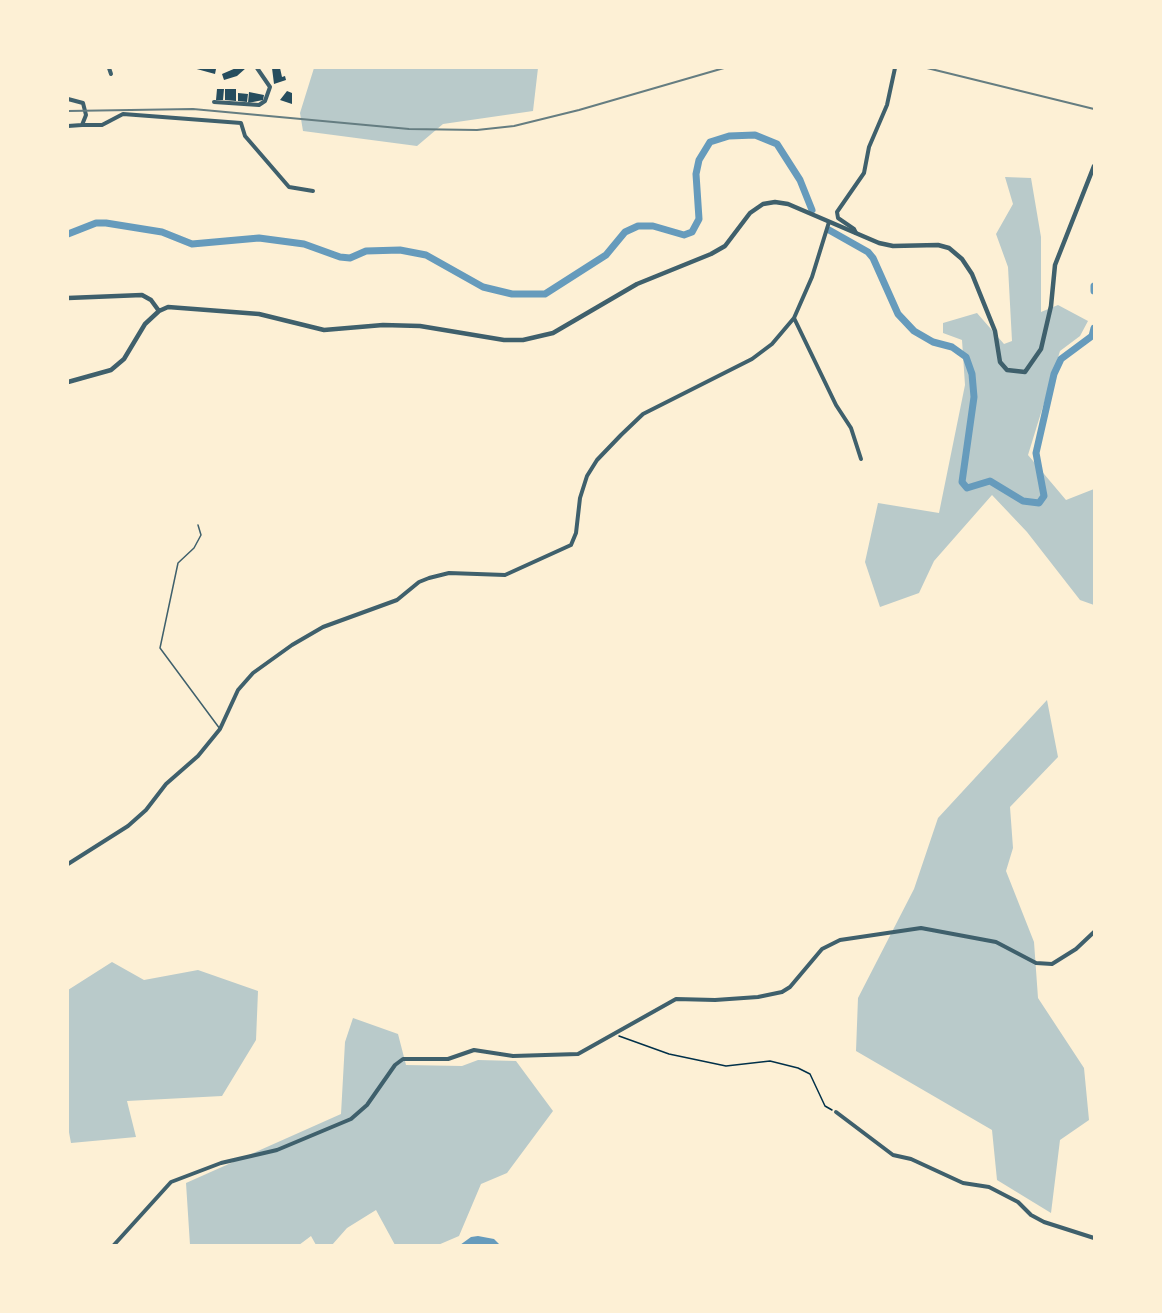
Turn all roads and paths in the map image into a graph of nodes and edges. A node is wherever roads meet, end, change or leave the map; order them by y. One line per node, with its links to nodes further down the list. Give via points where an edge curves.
1 (109, 68): 4 (street)
2 (258, 68): 6 (street, via 270,87 265,101 259,105)
3 (895, 68): 12 (street, via 864,173 837,212)
4 (111, 74)
5 (68, 99): 7 (street, via 85,106)
6 (214, 102)
7 (82, 125): 8 (street); 10 (street, via 102,125 123,114 241,123 245,136 289,187)
8 (68, 126)
9 (1095, 166): 12 (street, via 1055,264 1041,349 1025,372 1007,370 1000,362 995,331 972,274 949,248 893,246)
10 (313, 191)
11 (829, 222): 12 (street); 14 (street, via 788,204 763,204 750,213 725,246 711,254 636,284 553,333 523,340 420,326 324,330 268,315 205,308 168,307); 15 (street)
12 (856, 236)
13 (68, 298): 14 (street, via 142,295)
14 (159, 311): 16 (street, via 145,324 124,359 111,370)
15 (794, 318): 17 (street, via 851,428); 19 (street, via 772,344 752,359 643,414 621,435 587,476 571,545 505,575 449,573 429,578 397,600 323,627 254,673 238,690)
16 (68, 382)
17 (861, 459)
18 (198, 525): 19 (lane, via 201,535 178,563 160,648)
19 (220, 729): 20 (street, via 128,826)
20 (68, 864)
21 (1095, 932): 22 (street, via 1052,964 1036,963 996,942 921,928 840,940 822,949 782,992 758,997 676,999)
22 (615, 1036): 23 (path, via 669,1054 726,1066 770,1061 798,1068 810,1074 825,1106); 25 (street, via 570,1055 513,1056 474,1050 448,1059 403,1059 368,1105 351,1119 277,1150 221,1163 171,1182)
23 (836, 1112): 24 (street, via 892,1155 963,1183 989,1187 1044,1222)
24 (1095, 1238)
25 (113, 1245)

